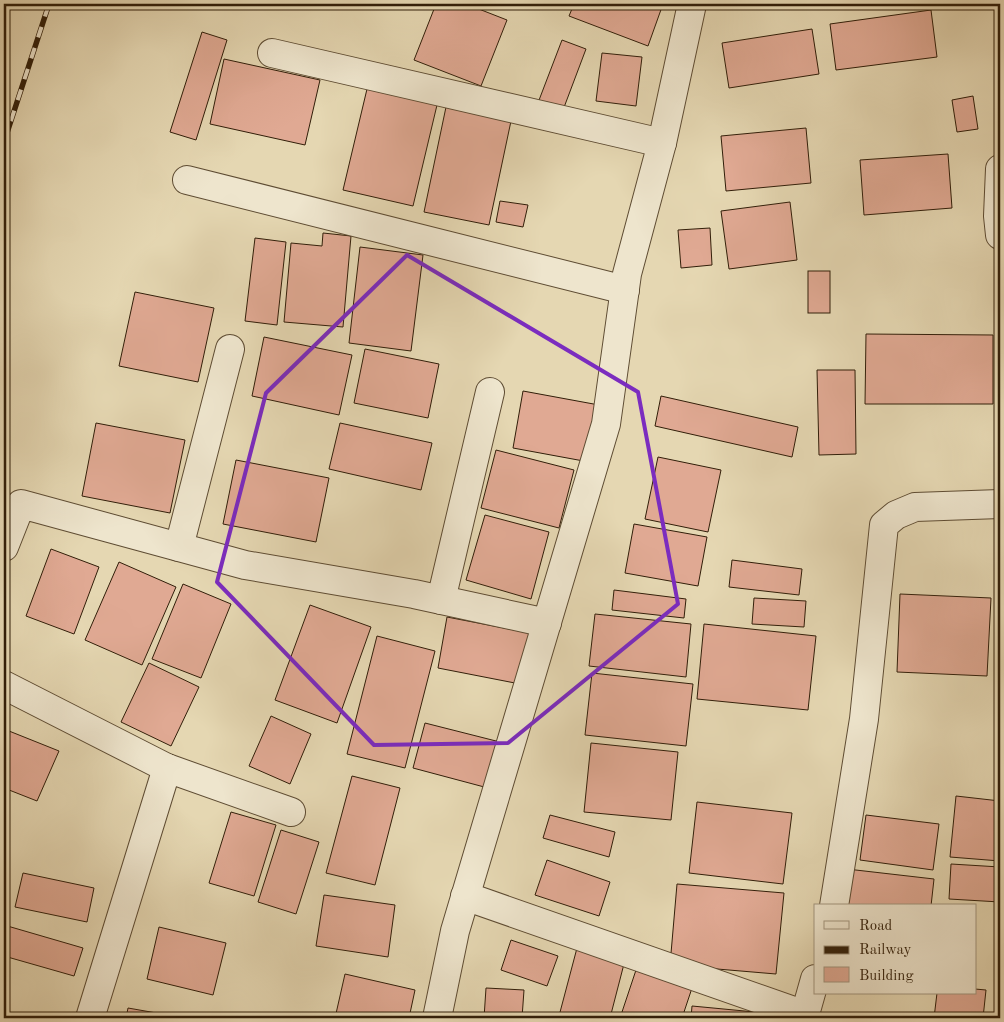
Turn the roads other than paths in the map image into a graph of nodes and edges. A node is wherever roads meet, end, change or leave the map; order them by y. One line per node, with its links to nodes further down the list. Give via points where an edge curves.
1 (692, 4): 3 (street)
2 (272, 53): 3 (street)
3 (662, 143): 7 (street)
4 (1000, 169): 6 (street)
5 (187, 180): 7 (street)
6 (1000, 235)
7 (625, 290): 14 (street, via 606,424)
8 (230, 349): 12 (street)
9 (490, 392): 13 (street)
10 (1000, 504): 19 (street, via 915,507 896,515 884,525 864,719)
11 (4, 547): 12 (street, via 21,504)
12 (179, 547): 13 (street, via 246,565)
13 (441, 600): 14 (street)
14 (547, 622): 18 (street)
15 (4, 685): 16 (street)
16 (167, 768): 17 (street); 22 (street)
17 (291, 812)
18 (465, 896): 21 (street); 23 (street)
19 (834, 904)
20 (814, 983): 21 (street)
21 (805, 1017)
22 (90, 1018)
23 (437, 1018)

